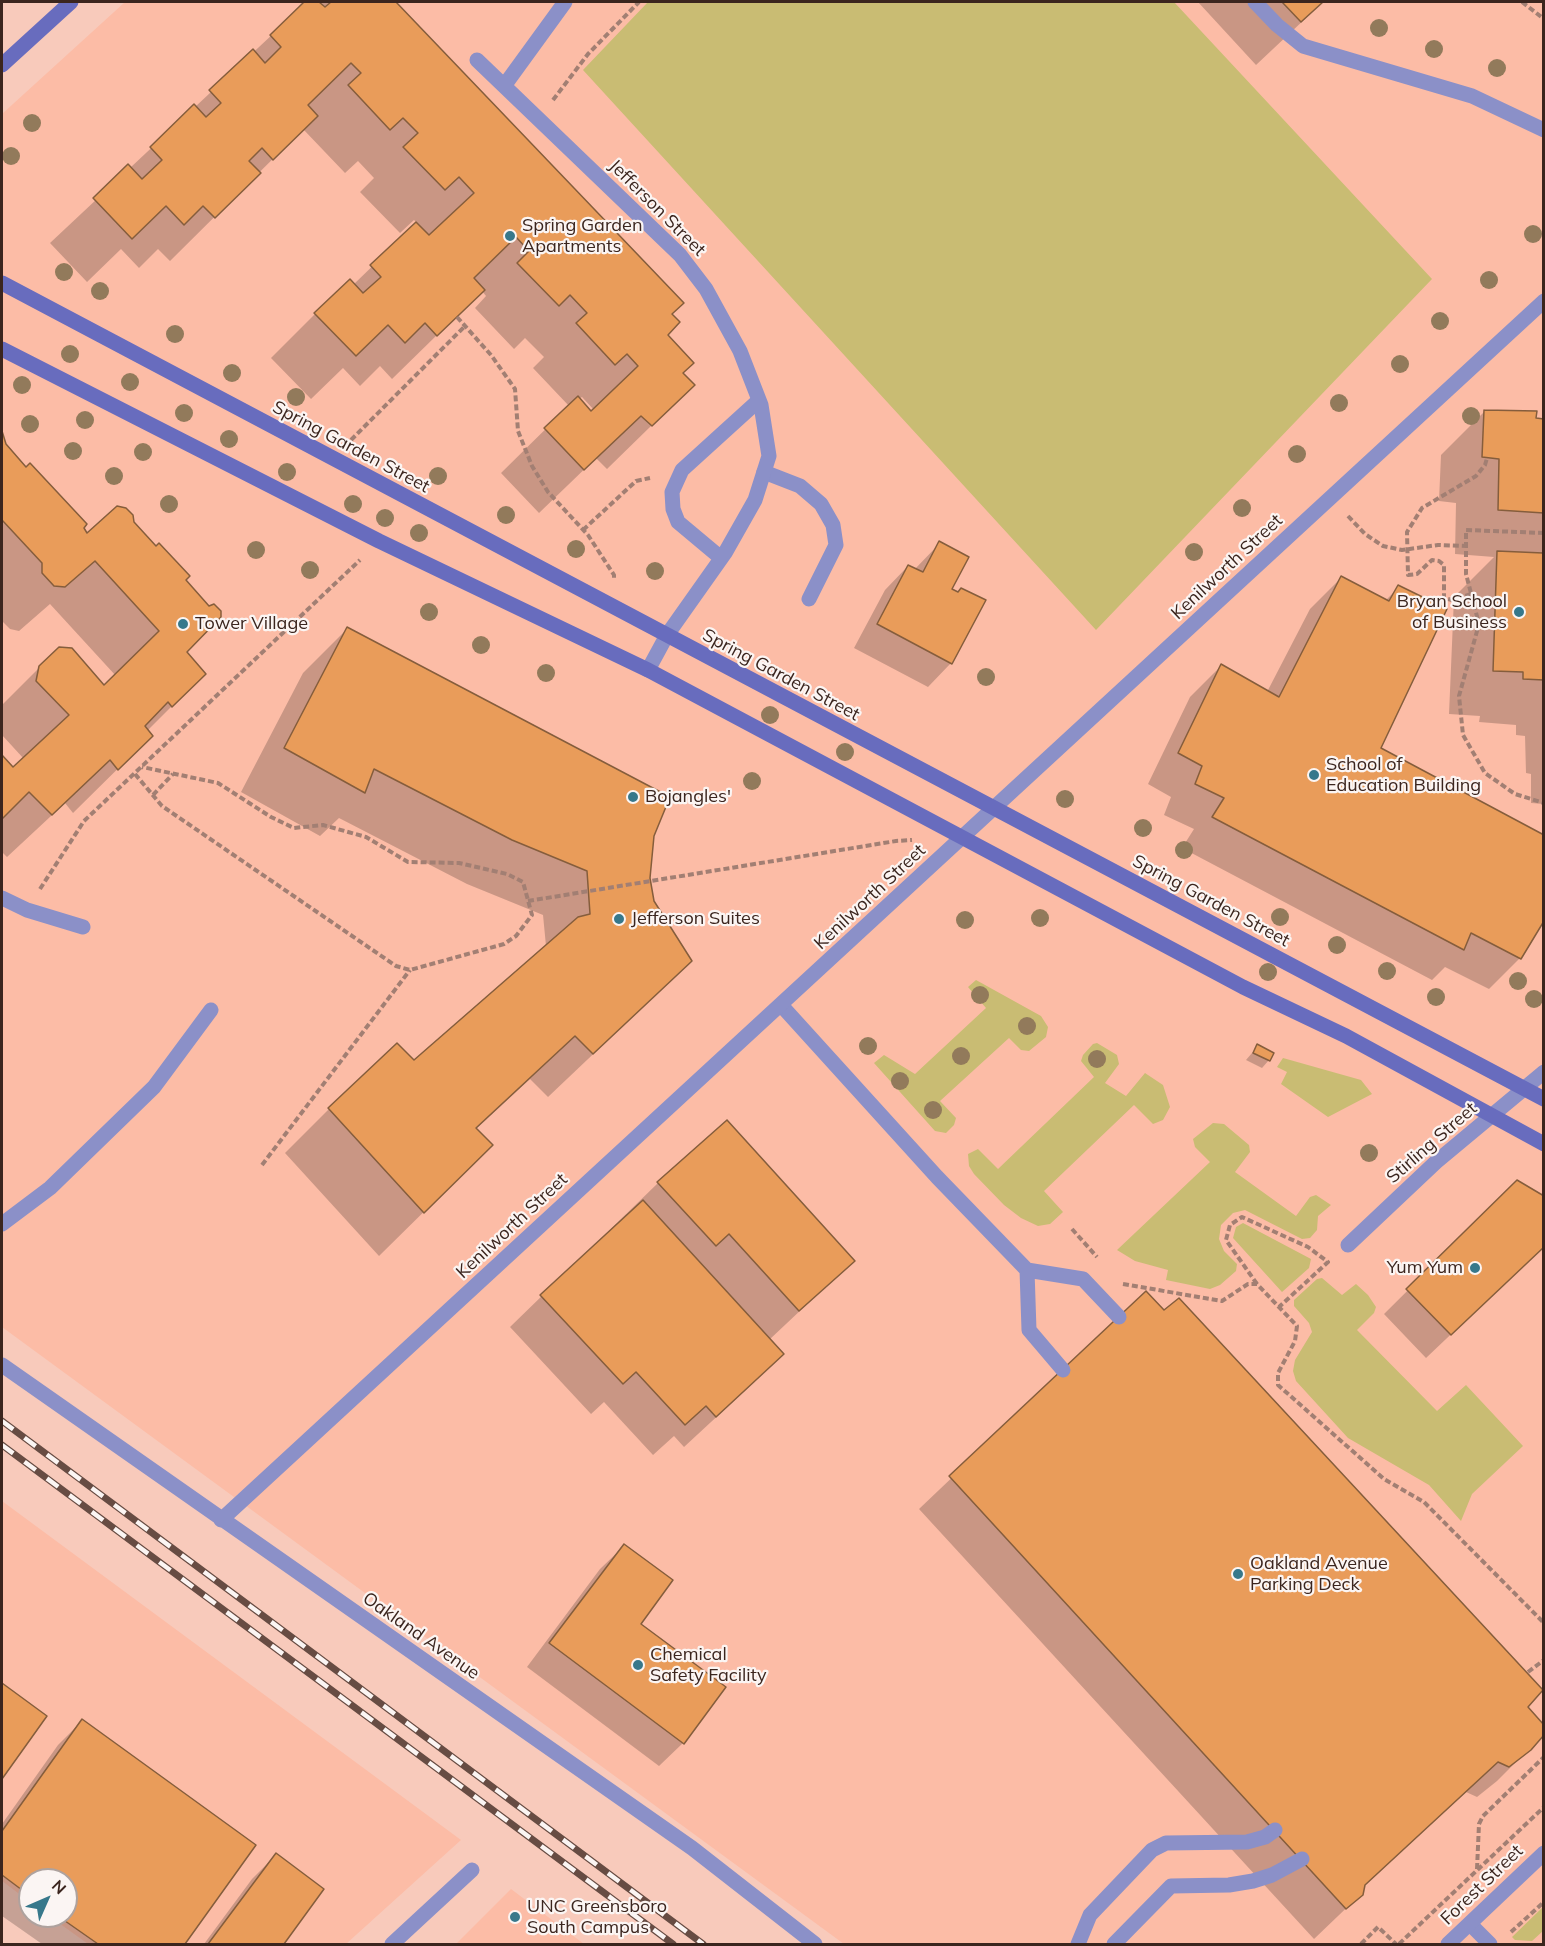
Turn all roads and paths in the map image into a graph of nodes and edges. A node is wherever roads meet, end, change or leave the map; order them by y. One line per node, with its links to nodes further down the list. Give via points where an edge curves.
1 (70, 2): 8 (main road)
2 (565, 2): 9 (street)
3 (639, 2): 10 (path, via 588,54)
4 (1255, 2): 11 (street, via 1276,26 1303,46 1472,96)
5 (1522, 2): 6 (path)
6 (1544, 19)
7 (477, 60): 9 (street, Jefferson Street)
8 (2, 65)
9 (504, 86): 10 (street, Jefferson Street)
10 (540, 120): 17 (street, Jefferson Street, via 680,255 729,331)
11 (1544, 130)
12 (2, 283): 19 (main road, Spring Garden Street)
13 (1544, 301): 22 (street, Kenilworth Street)
14 (457, 317): 15 (path)
15 (465, 326): 19 (path); 23 (path, via 515,389 518,431 532,466 548,492)
16 (2, 349): 25 (main road)
17 (758, 400): 20 (street); 21 (street, Jefferson Street, via 769,456)
18 (1487, 458): 27 (path, via 1476,476 1422,508 1407,532)
19 (331, 459): 31 (main road, Spring Garden Street)
20 (682, 470): 23 (path, via 636,481); 28 (street, via 672,492 678,522)
21 (764, 472): 28 (street, Jefferson Street, via 755,500); 30 (street, via 800,486 820,504 833,525 836,545)
22 (1331, 498): 27 (path, via 1365,534 1383,546); 39 (street, Kenilworth Street)
23 (583, 530): 31 (path, via 615,577)
24 (1544, 533): 26 (path, via 1466,530)
25 (379, 541): 33 (main road); 34 (path)
26 (1466, 546): 27 (path); 29 (path)
27 (1406, 549): 29 (path, via 1408,575 1417,574 1432,560 1439,561 1444,565 1444,598 1452,600)
28 (721, 558): 32 (street, Jefferson Street)
29 (1471, 594): 38 (path, via 1479,624 1459,696 1463,735 1485,773 1515,794)
30 (808, 599)
31 (608, 605): 32 (main road, Spring Garden Street)
32 (667, 635): 33 (street, Jefferson Street); 39 (main road, Spring Garden Street)
33 (648, 670): 40 (main road)
34 (142, 767): 35 (path); 36 (path)
35 (135, 774): 37 (path); 44 (path, via 84,821)
36 (173, 774): 37 (path); 43 (path, via 218,783 294,828 324,825 366,837 408,862 459,863 507,874 523,882)
37 (153, 795): 46 (path, via 162,806 386,959)
38 (1544, 803)
39 (993, 810): 40 (street, Kenilworth Street); 50 (main road, Spring Garden Street)
40 (963, 839): 47 (street, Kenilworth Street); 52 (main road)
41 (918, 840): 43 (path, via 884,842)
42 (2, 898): 44 (street)
43 (528, 901): 46 (path, via 532,915 516,936 504,944)
44 (27, 910): 45 (street)
45 (83, 927)
46 (410, 970): 54 (path)
47 (782, 1005): 59 (street); 66 (street, Kenilworth Street)
48 (211, 1010): 55 (street, via 154,1087 50,1188)
49 (1544, 1072): 50 (street, Stirling Street)
50 (1526, 1089): 51 (main road, Spring Garden Street); 52 (street, Stirling Street)
51 (1544, 1099)
52 (1493, 1116): 53 (main road); 57 (street, Stirling Street, via 1436,1162)
53 (1544, 1144)
54 (262, 1165)
55 (2, 1224)
56 (1071, 1229): 58 (path)
57 (1348, 1245)
58 (1101, 1260)
59 (1027, 1270): 63 (street, via 1083,1279); 65 (street, via 1029,1330)
60 (1116, 1276): 61 (path, via 1123,1284 1222,1301 1248,1284)
61 (1257, 1284): 62 (path); 62 (path, via 1226,1240 1230,1225 1242,1217 1308,1247 1328,1262)
62 (1279, 1307): 67 (path, via 1297,1326 1295,1341 1278,1373 1278,1385 1384,1479 1424,1502)
63 (1119, 1317)
64 (2, 1365): 66 (street, Oakland Avenue)
65 (1063, 1370)
66 (221, 1520): 81 (street, Oakland Avenue, via 692,1848)
67 (1544, 1623)
68 (1544, 1660): 69 (path)
69 (1528, 1672)
70 (1544, 1757): 75 (path, via 1483,1816 1479,1824)
71 (1544, 1807): 75 (path)
72 (1275, 1830): 82 (street, via 1265,1838 1247,1842 1166,1843 1152,1850 1090,1915)
73 (1544, 1853): 78 (street, Forest Street)
74 (1302, 1858): 83 (street, via 1253,1881 1171,1886)
75 (1477, 1869): 85 (path)
76 (472, 1870): 80 (street)
77 (1544, 1902): 79 (path)
78 (1470, 1924): 86 (street, Forest Street); 87 (street)
79 (1507, 1936)
80 (392, 1944)
81 (814, 1944)
82 (1078, 1944)
83 (1114, 1944)
84 (1361, 1944): 85 (path, via 1378,1927)
85 (1397, 1944)
86 (1448, 1944)
87 (1490, 1944)

